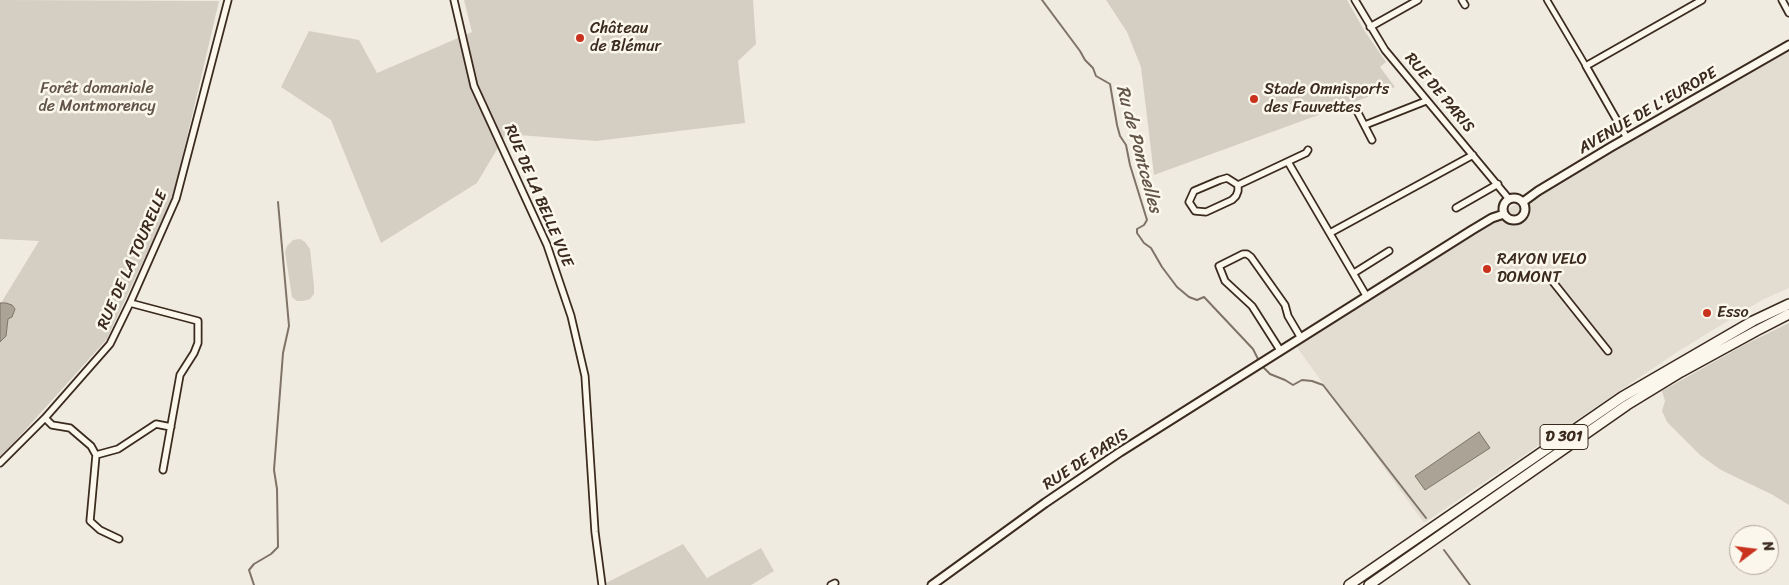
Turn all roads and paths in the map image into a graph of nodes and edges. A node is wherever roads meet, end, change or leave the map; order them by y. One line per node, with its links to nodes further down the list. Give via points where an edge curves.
1 (228, 0): 31 (street, RUE DE LA TOURELLE, via 176,199)
2 (454, 0): 43 (street, RUE DE LA BELLE VUE, via 474,86 547,245 571,316 585,376 595,532)
3 (1354, 0): 9 (street, RUE DE PARIS)
4 (1418, 0): 9 (street)
5 (1547, 0): 11 (street)
6 (1702, 0): 11 (street)
7 (1782, 0): 8 (street)
8 (1789, 13)
9 (1370, 27): 12 (street, RUE DE PARIS)
10 (1789, 45): 15 (street, AVENUE DE L'EUROPE)
11 (1586, 66): 15 (street)
12 (1426, 100): 14 (street); 18 (street, RUE DE PARIS)
13 (1357, 112): 14 (street)
14 (1365, 125): 16 (street)
15 (1627, 138): 23 (street, AVENUE DE L'EUROPE)
16 (1372, 140)
17 (1308, 150): 19 (street)
18 (1473, 155): 20 (street, RUE DE PARIS); 26 (street)
19 (1288, 162): 21 (street); 26 (street)
20 (1498, 184): 22 (street, RUE DE PARIS); 24 (street)
21 (1238, 185): 21 (street, via 1227,178 1194,191 1189,202 1191,208 1195,212 1206,212 1232,200 1238,192)
22 (1509, 199): 23 (street); 25 (street, via 1504,204)
23 (1523, 202): 25 (street, via 1525,212 1518,220 1508,219)
24 (1456, 208)
25 (1504, 214): 30 (street, via 1472,230)
26 (1330, 233): 28 (street)
27 (1389, 252): 28 (street)
28 (1354, 273): 30 (street)
29 (1549, 277): 36 (street)
30 (1367, 297): 34 (street)
31 (130, 303): 37 (street, RUE DE LA TOURELLE, via 110,344); 38 (street, via 198,321 198,343 180,375)
32 (1789, 304): 45 (highway, D 301, via 1752,321 1622,397)
33 (1789, 314): 46 (highway, D 301, via 1627,405)
34 (1301, 338): 35 (street); 35 (street, via 1285,305 1247,254 1220,266 1225,281 1252,306)
35 (1280, 350): 44 (street, RUE DE PARIS, via 1084,476)
36 (1608, 351)
37 (45, 418): 39 (street, via 52,425 70,428); 40 (street, RUE DE LA TOURELLE)
38 (171, 427): 39 (street, via 156,424 118,449); 41 (street)
39 (96, 455): 42 (street, via 90,521)
40 (0, 463)
41 (163, 470)
42 (119, 540)
43 (602, 585)
44 (932, 585)
45 (1349, 585)
46 (1369, 585)

